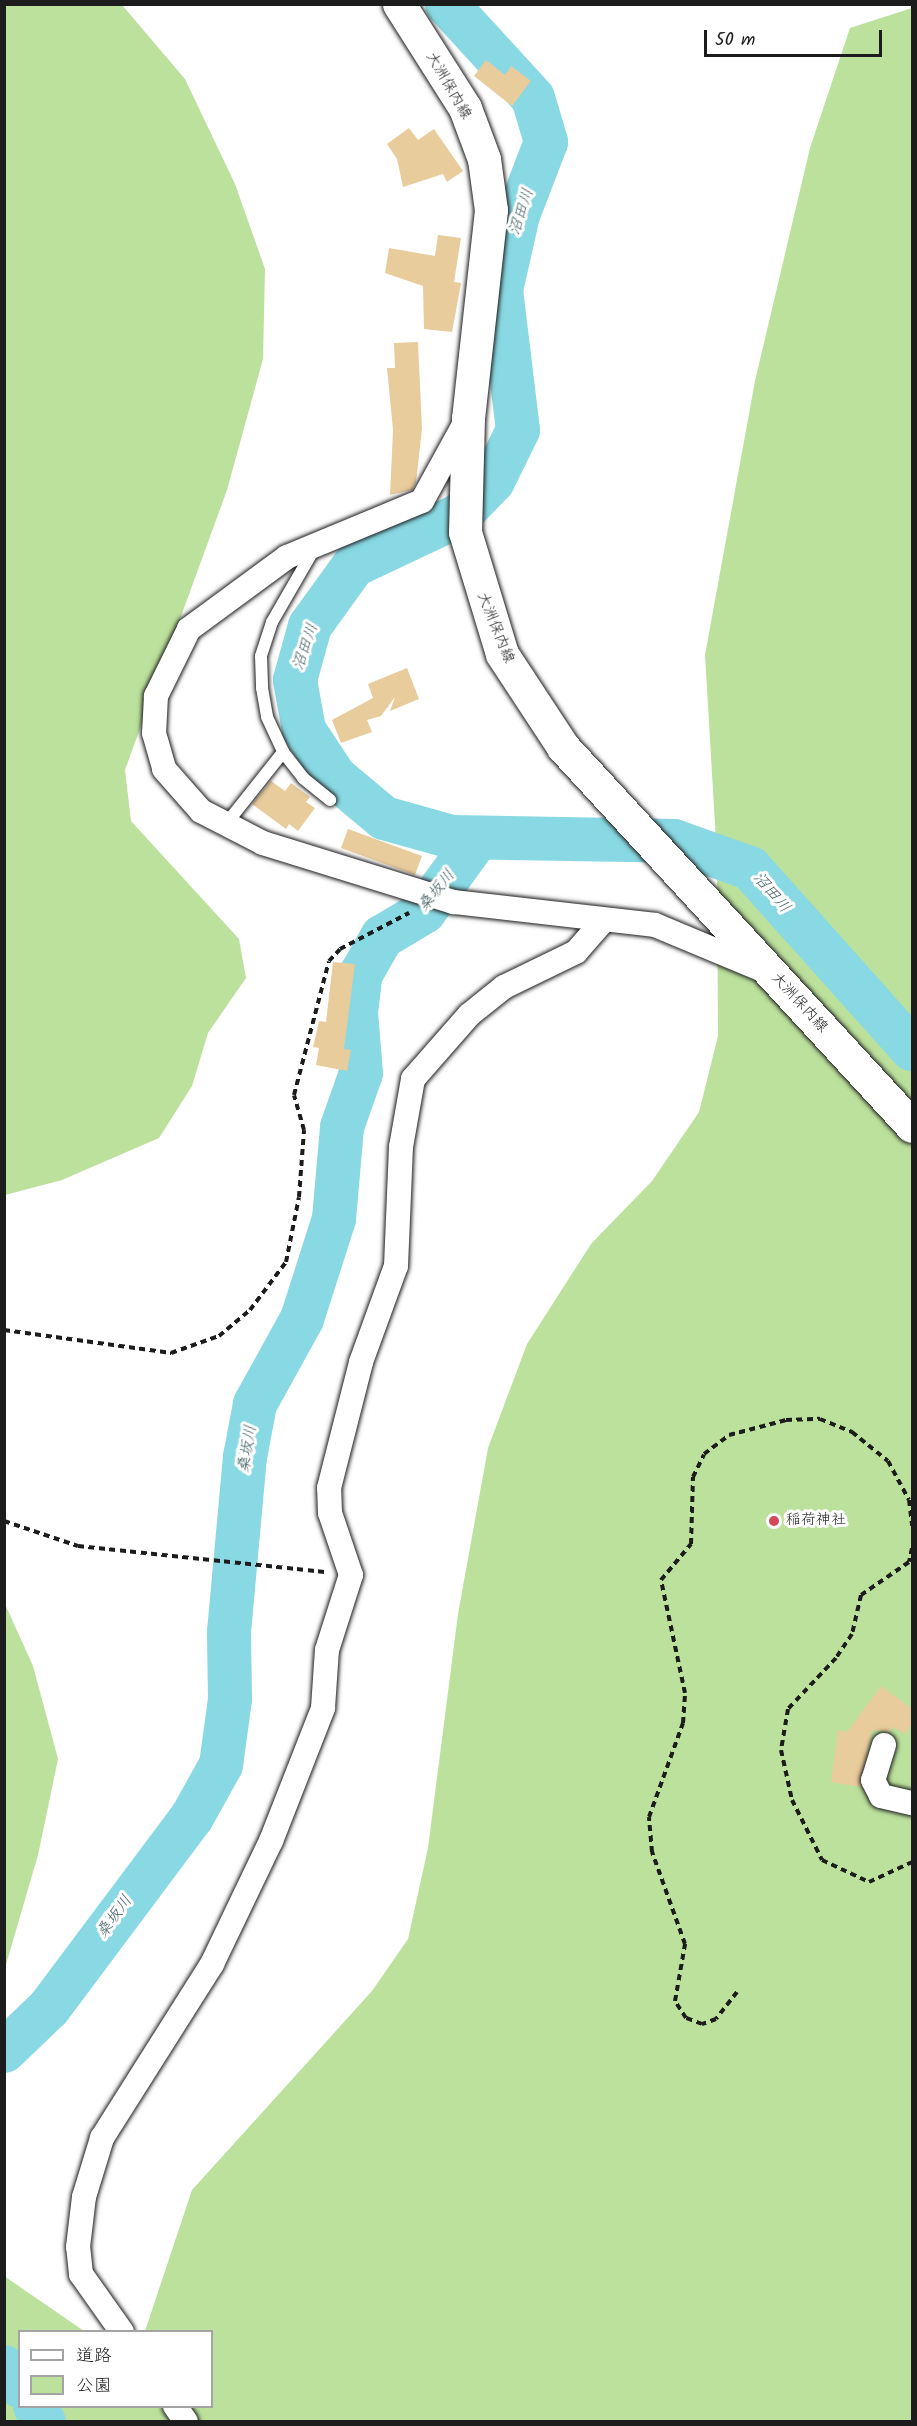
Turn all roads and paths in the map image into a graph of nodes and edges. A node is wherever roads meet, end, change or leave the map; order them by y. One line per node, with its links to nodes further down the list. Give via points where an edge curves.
1 (399, 4): 2 (main road, 大洲保内線, via 465,108 484,159 491,210 488,270)
2 (468, 418): 3 (street, via 422,501); 9 (main road, 大洲保内線, via 465,531 502,654 563,747)
3 (315, 547): 4 (lane, via 285,594 261,656 267,717); 6 (street, via 287,557 189,629 156,696 154,733 164,769 201,811)
4 (283, 752): 5 (lane, via 303,778); 6 (lane)
5 (330, 800)
6 (226, 824): 7 (street, via 263,843)
7 (429, 894): 8 (street); 11 (path, via 416,909 340,949 329,961 294,1095 304,1130 299,1197 285,1262 250,1310 219,1336 171,1353)
8 (602, 922): 9 (street, via 655,926); 15 (street, via 576,952 504,987 469,1015 413,1079 401,1147 396,1266 361,1362 329,1488 330,1513)
9 (773, 974): 10 (main road, 大洲保内線)
10 (912, 1126)
11 (4, 1330)
12 (4, 1521): 15 (path, via 78,1546)
13 (912, 1526): 19 (path, via 909,1500 888,1461 852,1432 820,1419 786,1420 729,1435 704,1454 693,1477 691,1544 661,1580 685,1694 683,1723 649,1817 652,1852 685,1944 675,2001 686,2018 702,2024 717,2019)
14 (912, 1548): 18 (path, via 909,1562 861,1595 852,1634 836,1658 788,1709 782,1750 792,1800 822,1860 869,1882)
15 (351, 1575): 20 (street, via 327,1650 323,1708 271,1841 212,1964 102,2138 84,2197 78,2247 81,2274)
16 (884, 1745): 17 (street, via 873,1780 881,1796)
17 (912, 1803)
18 (912, 1862)
19 (737, 1992)
20 (121, 2330)
21 (177, 2408): 22 (street)
22 (186, 2421)

